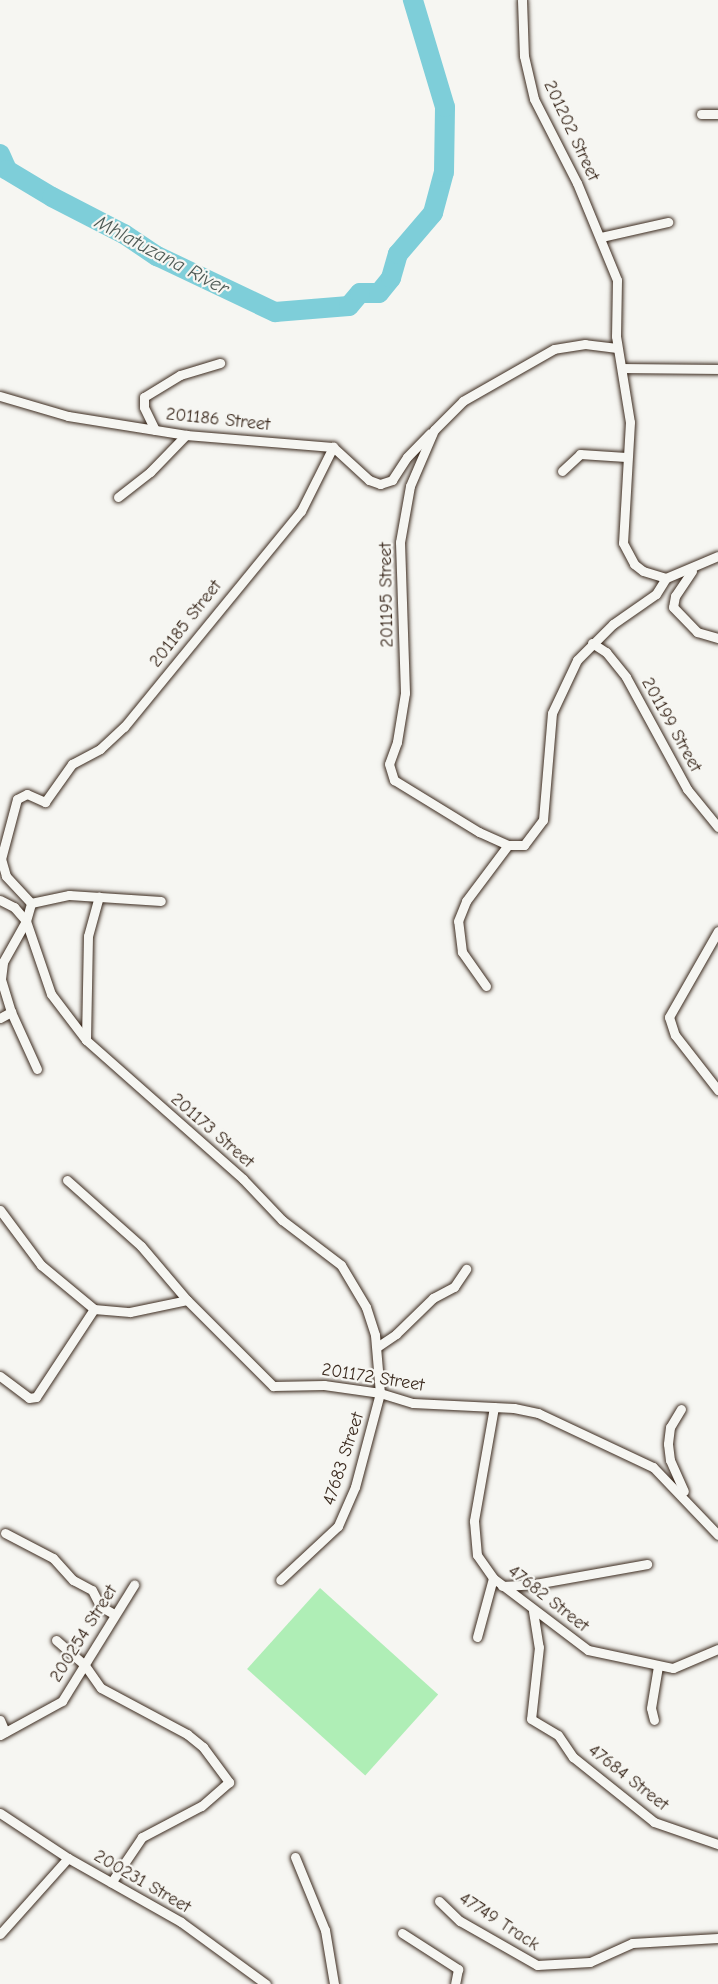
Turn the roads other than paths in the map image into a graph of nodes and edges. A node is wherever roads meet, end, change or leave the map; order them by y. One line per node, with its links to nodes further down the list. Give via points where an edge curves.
1 (522, 0): 5 (street, 201202 Street, via 524,56 534,99)
2 (701, 114): 3 (street)
3 (718, 114)
4 (668, 222): 5 (street)
5 (601, 237): 6 (street, 201202 Street, via 617,280)
6 (618, 348): 8 (street, 201202 Street); 12 (street, 201195 Street, via 585,344 554,350 463,401)
7 (219, 363): 11 (street, via 180,375 144,397 144,407)
8 (623, 368): 9 (street); 15 (street, 201202 Street, via 630,422)
9 (718, 369)
10 (0, 396): 11 (street, 201186 Street, via 68,416)
11 (155, 430): 13 (street, 201186 Street)
12 (434, 430): 14 (street, via 407,457 392,480 380,484 369,480); 24 (street, 201195 Street, via 410,486 400,542 405,693 388,769 402,786)
13 (186, 435): 14 (street, 201186 Street); 17 (street, via 150,472)
14 (333, 447): 28 (street, 201185 Street, via 301,511 207,621 168,677 151,690 106,744 68,767 45,802 27,794 17,799 1,851 6,876)
15 (626, 457): 16 (street, via 580,454); 20 (street, 201202 Street, via 623,543 634,564)
16 (562, 471)
17 (118, 497)
18 (718, 556): 19 (street)
19 (693, 569): 20 (street); 21 (street, via 675,596 673,607 697,633)
20 (666, 578): 22 (street, via 656,594)
21 (718, 638)
22 (592, 643): 23 (street, 201199 Street, via 606,652 626,677 687,789); 24 (street, via 577,660 552,712 543,820 524,845)
23 (718, 827)
24 (508, 845): 31 (street, via 465,901 459,921 462,952)
25 (99, 896): 27 (street); 28 (street, via 54,896); 34 (street, via 88,936)
26 (0, 900): 29 (street)
27 (161, 901)
28 (31, 903): 29 (street)
29 (26, 921): 32 (street, via 2,970); 34 (street, 201173 Street, via 51,993)
30 (718, 932): 36 (street, via 669,1019 675,1035)
31 (486, 986)
32 (11, 1012): 33 (street); 35 (street)
33 (0, 1018)
34 (86, 1040): 42 (street, 201173 Street, via 282,1220 341,1266 366,1306)
35 (37, 1069)
36 (718, 1090)
37 (67, 1180): 40 (street, 201172 Street, via 141,1246)
38 (0, 1210): 41 (street, via 41,1265)
39 (466, 1269): 42 (street, via 454,1287 433,1298)
40 (187, 1300): 41 (street, via 130,1312); 44 (street, 201172 Street, via 273,1386 324,1385)
41 (94, 1309): 43 (street, via 35,1398)
42 (377, 1347): 44 (street, 201173 Street)
43 (0, 1376)
44 (380, 1393): 45 (street, 201172 Street, via 413,1403); 52 (street, 47683 Street, via 355,1487 338,1526)
45 (494, 1407): 47 (street, 201172 Street, via 538,1413 626,1451 668,1478); 51 (street, 47682 Street, via 474,1521 477,1555)
46 (681, 1409): 47 (street, via 670,1427 668,1444 670,1460)
47 (687, 1499): 49 (street, 201172 Street)
48 (5, 1533): 56 (street, via 53,1558 73,1580 92,1590 100,1606)
49 (718, 1535)
50 (647, 1564): 54 (street)
51 (493, 1578): 54 (street, 47682 Street); 57 (street)
52 (280, 1580)
53 (134, 1585): 56 (street, 200254 Street)
54 (502, 1586): 55 (street, 47682 Street)
55 (533, 1611): 61 (street, 47682 Street, via 588,1650); 66 (street, 47684 Street, via 539,1647 531,1719 558,1735 573,1756 654,1822)
56 (114, 1614): 60 (street, 200254 Street)
57 (477, 1637)
58 (56, 1640): 60 (street)
59 (718, 1649): 61 (street, 47682 Street, via 680,1667)
60 (84, 1664): 64 (street, 200254 Street, via 62,1701); 69 (street, via 101,1688 187,1734 203,1747 229,1782 201,1806 142,1837)
61 (658, 1666): 63 (street, via 651,1708)
62 (0, 1720): 64 (street)
63 (654, 1720)
64 (2, 1733)
65 (0, 1813): 68 (street, 200231 Street)
66 (718, 1844)
67 (294, 1857): 75 (street, via 325,1930)
68 (68, 1858): 69 (street, 200231 Street); 72 (street)
69 (111, 1883): 74 (street, 200231 Street, via 181,1922)
70 (439, 1901): 73 (street, 47749 Track, via 460,1921 537,1965 590,1962 632,1943)
71 (402, 1933): 76 (street, via 458,1970)
72 (0, 1934)
73 (718, 1938)
74 (266, 1984)
75 (333, 1984)
76 (455, 1984)

